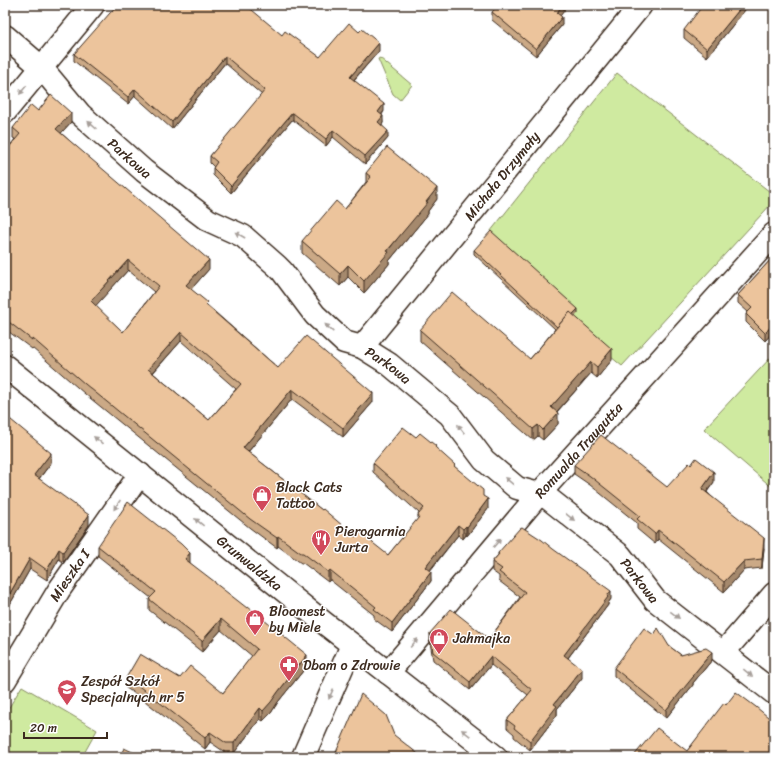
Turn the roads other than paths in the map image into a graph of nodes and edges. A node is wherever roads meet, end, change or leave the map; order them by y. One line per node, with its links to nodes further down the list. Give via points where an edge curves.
1 (93, 5): 4 (street)
2 (641, 5): 7 (street, Michała Drzymały)
3 (5, 36): 4 (street, Parkowa)
4 (41, 67): 5 (street, one-way to 5); 7 (street, Parkowa, one-way to 4, via 344,342 315,314 282,271 244,236 208,220 144,171 80,114)
5 (5, 112)
6 (774, 234): 10 (street, Romualda Traugutta)
7 (362, 347): 10 (street, Parkowa, one-way to 7, via 517,488 484,460 450,415 389,364)
8 (5, 366): 9 (street, Grunwaldzka, one-way to 8)
9 (140, 474): 12 (street, Grunwaldzka, one-way to 9); 15 (street, Mieszka I, one-way to 15, via 59,590)
10 (538, 494): 13 (street, Parkowa, one-way to 13, via 549,499 620,555 655,600); 14 (street, Romualda Traugutta, one-way to 10)
11 (774, 594): 13 (street)
12 (352, 645): 14 (street, Grunwaldzka); 17 (street, one-way to 17)
13 (723, 653): 16 (street, Parkowa, one-way to 16)
14 (388, 673): 18 (street, Grunwaldzka, one-way to 14)
15 (5, 680)
16 (774, 693)
17 (303, 757)
18 (496, 757)

